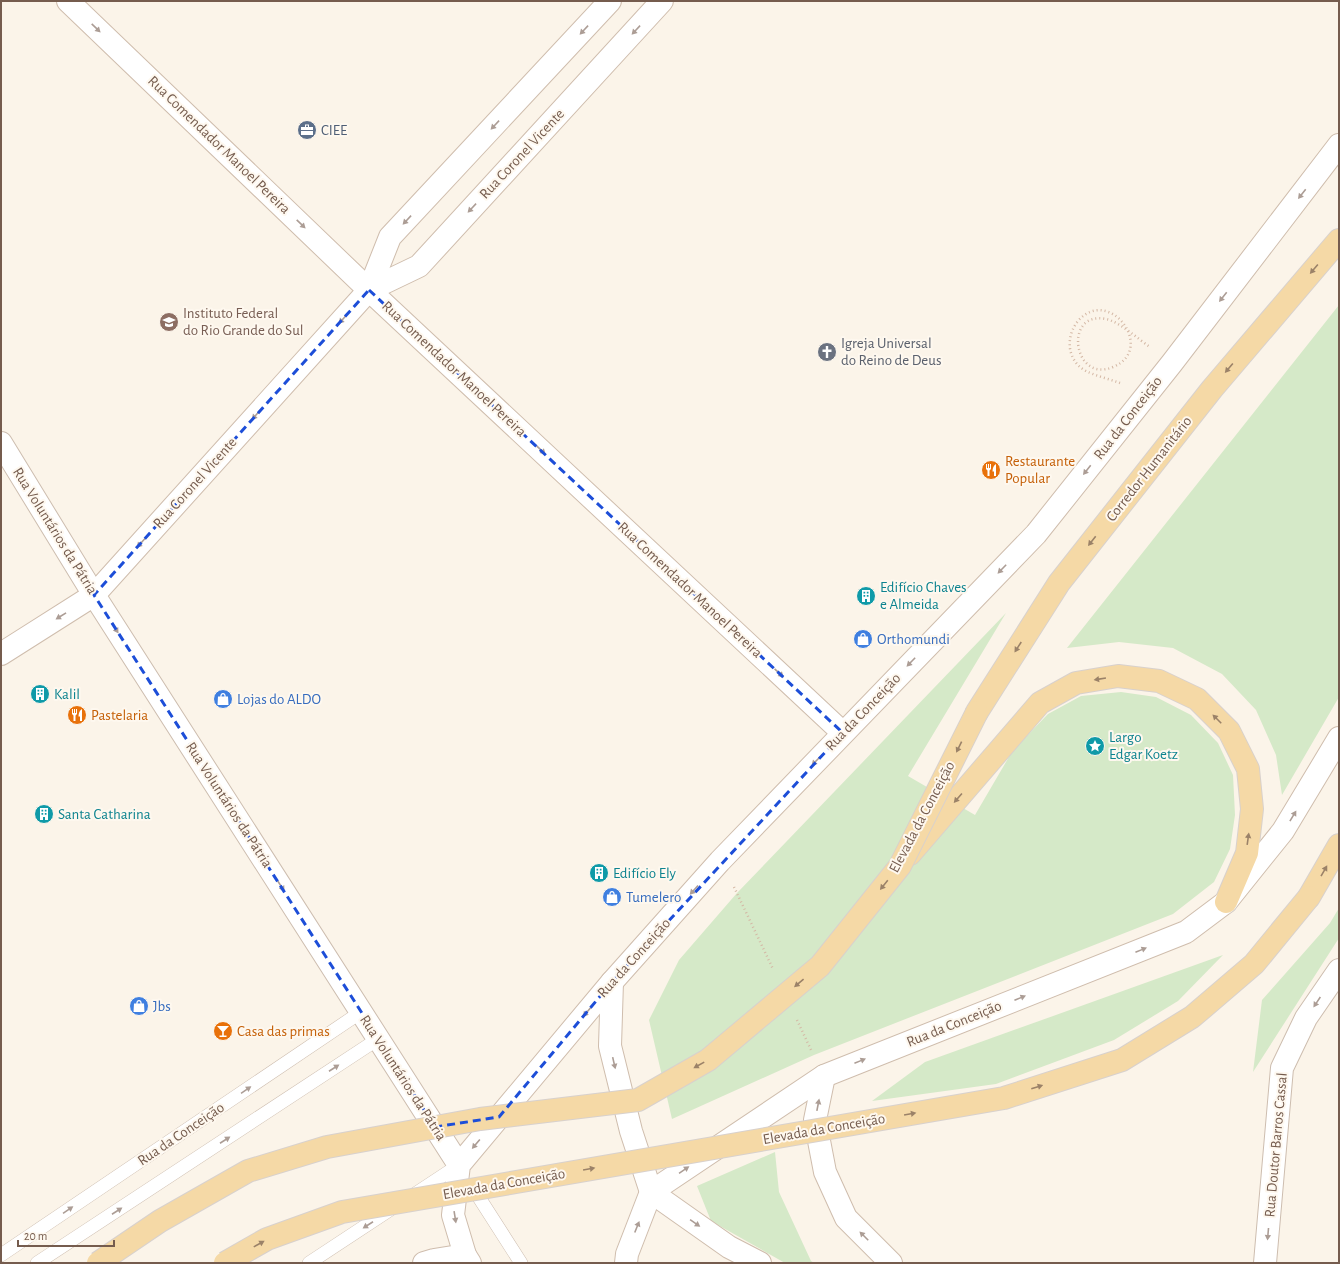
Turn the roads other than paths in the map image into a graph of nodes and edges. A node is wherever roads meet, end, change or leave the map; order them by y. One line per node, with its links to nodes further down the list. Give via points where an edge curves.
1 (68, 1): 6 (street, Rua Comendador Manoel Pereira, one-way to 6)
2 (610, 1): 6 (street, Rua Coronel Vicente, one-way to 6, via 390,237)
3 (662, 1): 6 (street, Rua Coronel Vicente, one-way to 6, via 419,266)
4 (1339, 145): 11 (street, Rua da Conceição, one-way to 11, via 1172,363 1036,534)
5 (1339, 240): 10 (main road, Corredor Humanitário, one-way to 10, via 1212,389 1059,583)
6 (370, 290): 8 (street, Rua Coronel Vicente, one-way to 8); 11 (street, Rua Comendador Manoel Pereira, one-way to 11)
7 (1, 443): 8 (street, Rua Voluntários da Pátria)
8 (94, 595): 9 (street, Rua Coronel Vicente, one-way to 9); 18 (street, Rua Voluntários da Pátria, one-way to 18)
9 (1, 654)
10 (976, 712): 14 (main road, Elevada da Conceição, one-way to 14, bridge)
11 (843, 733): 17 (street, Rua da Conceição, one-way to 17, via 720,862)
12 (1339, 738): 15 (street, Rua da Conceição, one-way to 12, via 1283,832)
13 (1339, 845): 27 (main road, Elevada da Conceição, one-way to 13, bridge, via 267,1239 342,1212 1004,1098 1122,1060 1192,1017 1248,968 1309,897)
14 (900, 866): 15 (main road, one-way to 14, bridge, via 1247,853 1252,809 1248,770 1229,731 1197,699 1159,681 1118,676 1076,683 1040,703); 26 (main road, Elevada da Conceição, one-way to 26, bridge, via 820,966 708,1060 638,1100 480,1119 327,1147 248,1171 160,1221)
15 (1226, 902): 20 (street, Rua da Conceição, one-way to 15, via 1186,932)
16 (1339, 970): 34 (street, Rua Doutor Barros Cassal, one-way to 34, via 1306,1018 1282,1068)
17 (612, 982): 21 (street, Rua da Conceição, one-way to 21); 22 (street, one-way to 22, via 610,1046 631,1131)
18 (361, 1012): 19 (street, Rua Voluntários da Pátria); 23 (lane, Rua da Conceição, one-way to 18)
19 (378, 1040): 21 (street, Rua Voluntários da Pátria); 25 (lane, one-way to 19)
20 (824, 1076): 22 (street, Rua da Conceição, one-way to 20); 33 (street, one-way to 20, via 846,1218 825,1172 815,1120)
21 (459, 1165): 24 (street, one-way to 24, via 453,1215); 28 (lane, one-way to 28); 30 (lane)
22 (651, 1192): 31 (street, one-way to 22, via 627,1254); 32 (street, one-way to 32, via 729,1247)
23 (1, 1255)
24 (468, 1259): 29 (street, via 434,1260)
25 (37, 1263)
26 (98, 1263)
27 (225, 1263)
28 (309, 1263)
29 (424, 1263)
30 (520, 1263)
31 (626, 1263)
32 (760, 1263)
33 (891, 1263)
34 (1265, 1263)

